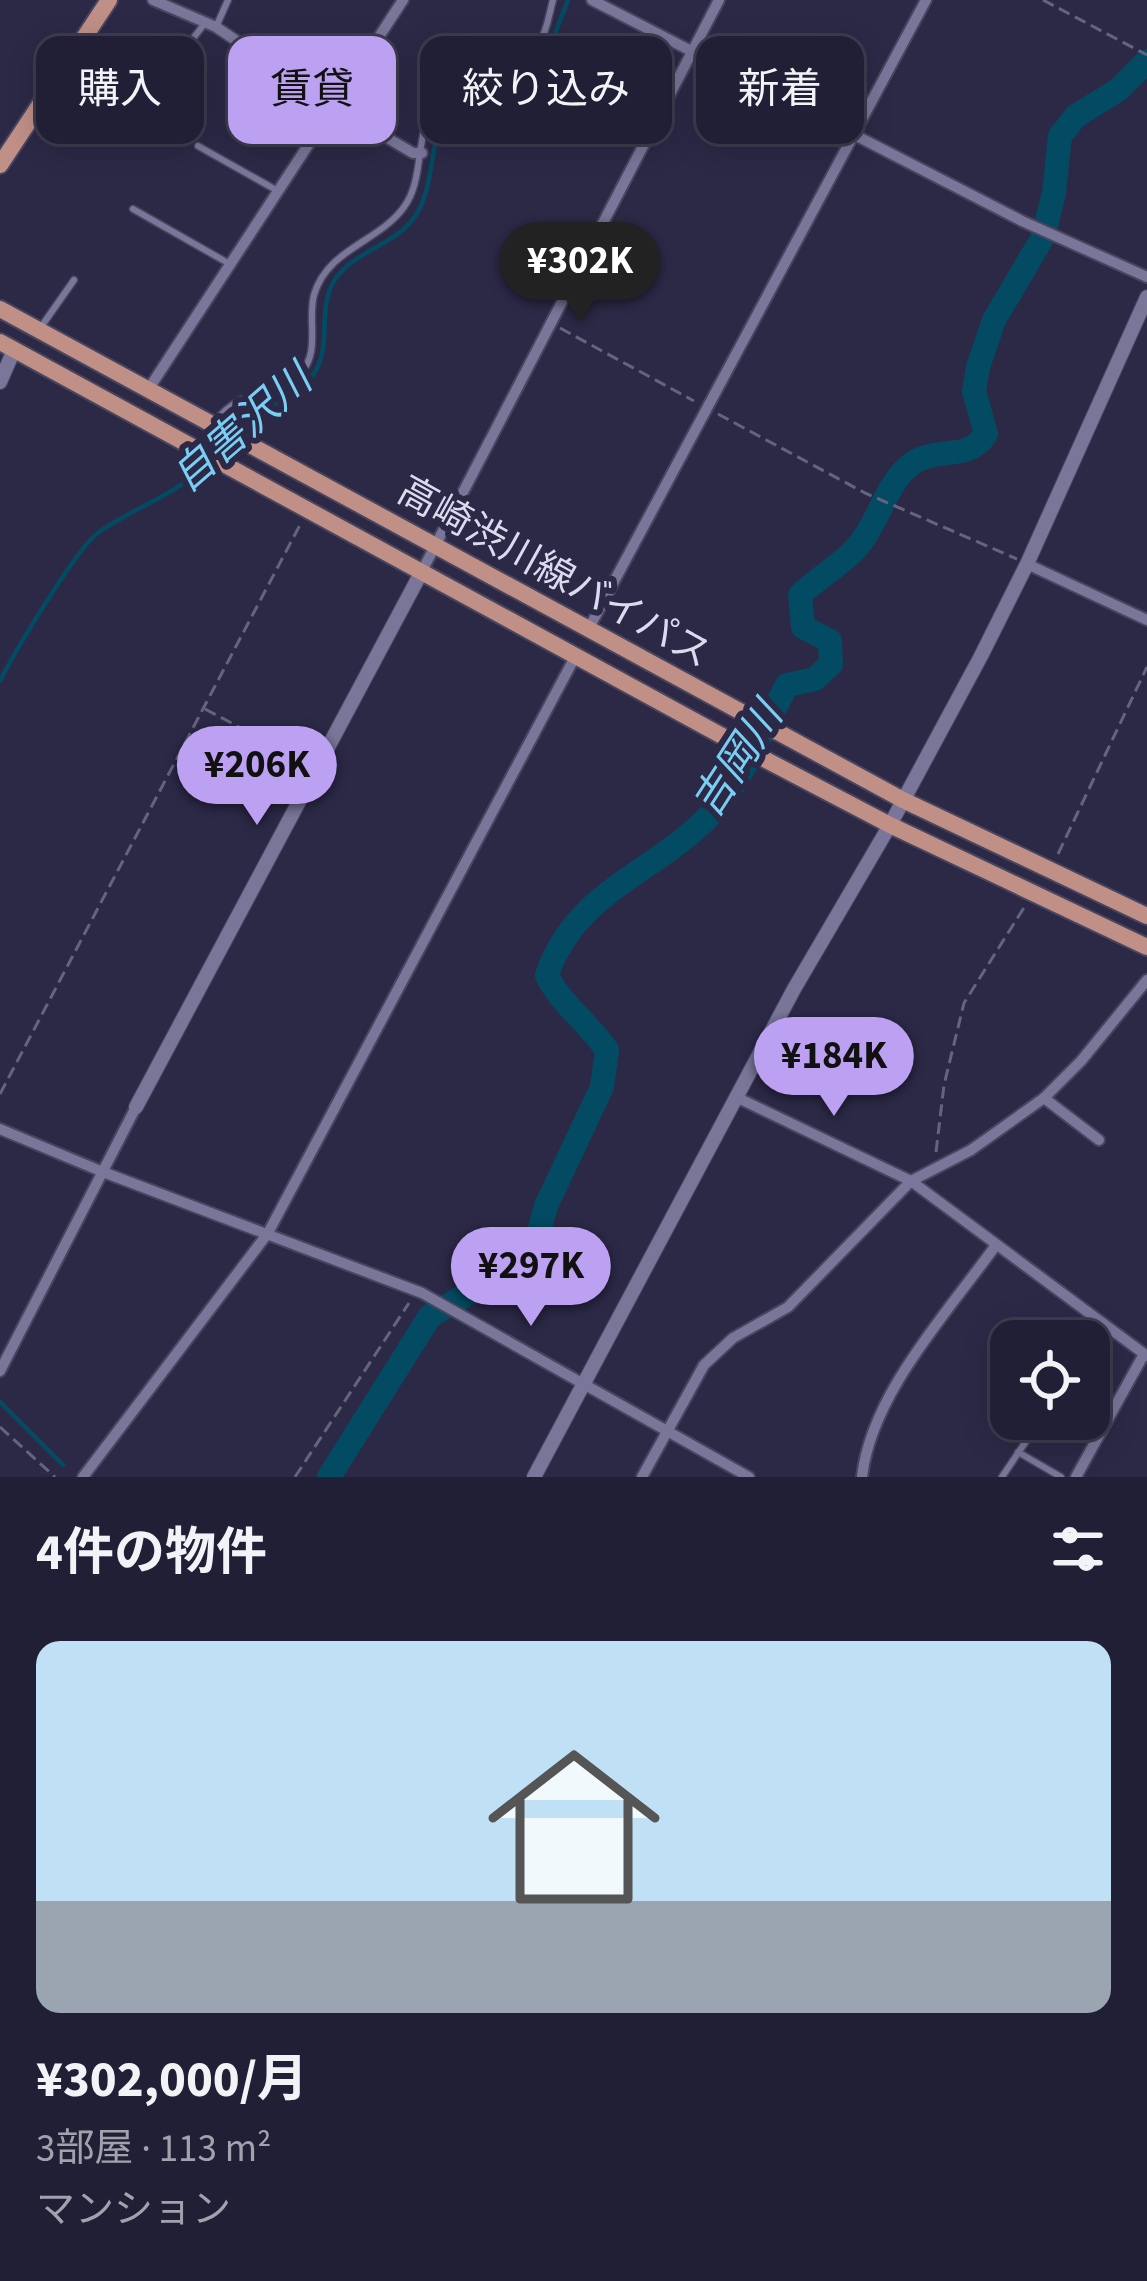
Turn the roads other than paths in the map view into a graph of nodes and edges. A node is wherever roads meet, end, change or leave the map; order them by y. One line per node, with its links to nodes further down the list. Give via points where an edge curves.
1 (109, 0): 22 (main road)
2 (154, 0): 9 (street)
3 (227, 0): 9 (lane)
4 (402, 0): 12 (street)
5 (553, 0): 21 (lane, via 533,50 459,85 436,105)
6 (592, 0): 13 (street)
7 (719, 0): 13 (street)
8 (926, 0): 15 (street)
9 (212, 24): 10 (lane); 11 (street)
10 (201, 36)
11 (230, 36)
12 (379, 36)
13 (692, 51): 14 (street); 35 (street)
14 (696, 53)
15 (864, 115)
16 (864, 138): 26 (street)
17 (396, 143): 21 (street)
18 (310, 144): 23 (street)
19 (848, 144): 39 (street)
20 (198, 146): 23 (lane)
21 (422, 153): 34 (lane, via 401,212 341,256 319,283 304,371 289,384 232,402)
22 (0, 165)
23 (279, 191): 25 (street)
24 (133, 209): 25 (lane)
25 (231, 265): 33 (street)
26 (1147, 277)
27 (74, 280): 30 (lane)
28 (1147, 297): 36 (street)
29 (0, 309): 30 (main road, 高崎渋川線バイパス)
30 (39, 330): 33 (main road, 高崎渋川線バイパス)
31 (7, 346): 32 (street); 37 (main road, 高崎渋川線バイパス)
32 (0, 382)
33 (148, 389): 34 (main road, 高崎渋川線バイパス)
34 (218, 427): 35 (main road, 高崎渋川線バイパス)
35 (435, 546): 37 (street); 39 (main road, 高崎渋川線バイパス)
36 (1027, 564): 38 (street); 41 (street)
37 (422, 572): 40 (main road, 高崎渋川線バイパス); 48 (street)
38 (1147, 620)
39 (588, 629): 41 (main road, 高崎渋川線バイパス)
40 (575, 657): 42 (main road, 高崎渋川線バイパス); 53 (street)
41 (903, 800): 42 (street); 43 (main road, 高崎渋川線バイパス)
42 (890, 825): 44 (main road, 高崎渋川線バイパス); 46 (street)
43 (1147, 916)
44 (1147, 946)
45 (1147, 980): 47 (street)
46 (736, 1096): 52 (street); 57 (street)
47 (1044, 1098): 50 (street); 52 (street)
48 (136, 1106): 51 (street)
49 (0, 1129): 51 (street)
50 (1099, 1141)
51 (103, 1172): 53 (street); 56 (street)
52 (911, 1181): 54 (street); 59 (street, via 788,1307 704,1365)
53 (268, 1233): 57 (street, via 419,1292); 63 (street)
54 (996, 1245): 55 (street); 67 (street, via 893,1389 865,1446)
55 (1145, 1355): 58 (street)
56 (0, 1371)
57 (583, 1386): 59 (street); 64 (street)
58 (1110, 1416)
59 (665, 1430): 65 (street); 66 (street)
60 (1026, 1440): 62 (lane)
61 (1097, 1440): 70 (street)
62 (1018, 1452): 68 (lane); 69 (lane)
63 (83, 1477)
64 (534, 1477)
65 (642, 1477)
66 (749, 1477)
67 (862, 1477)
68 (1002, 1477)
69 (1061, 1477)
70 (1076, 1477)

